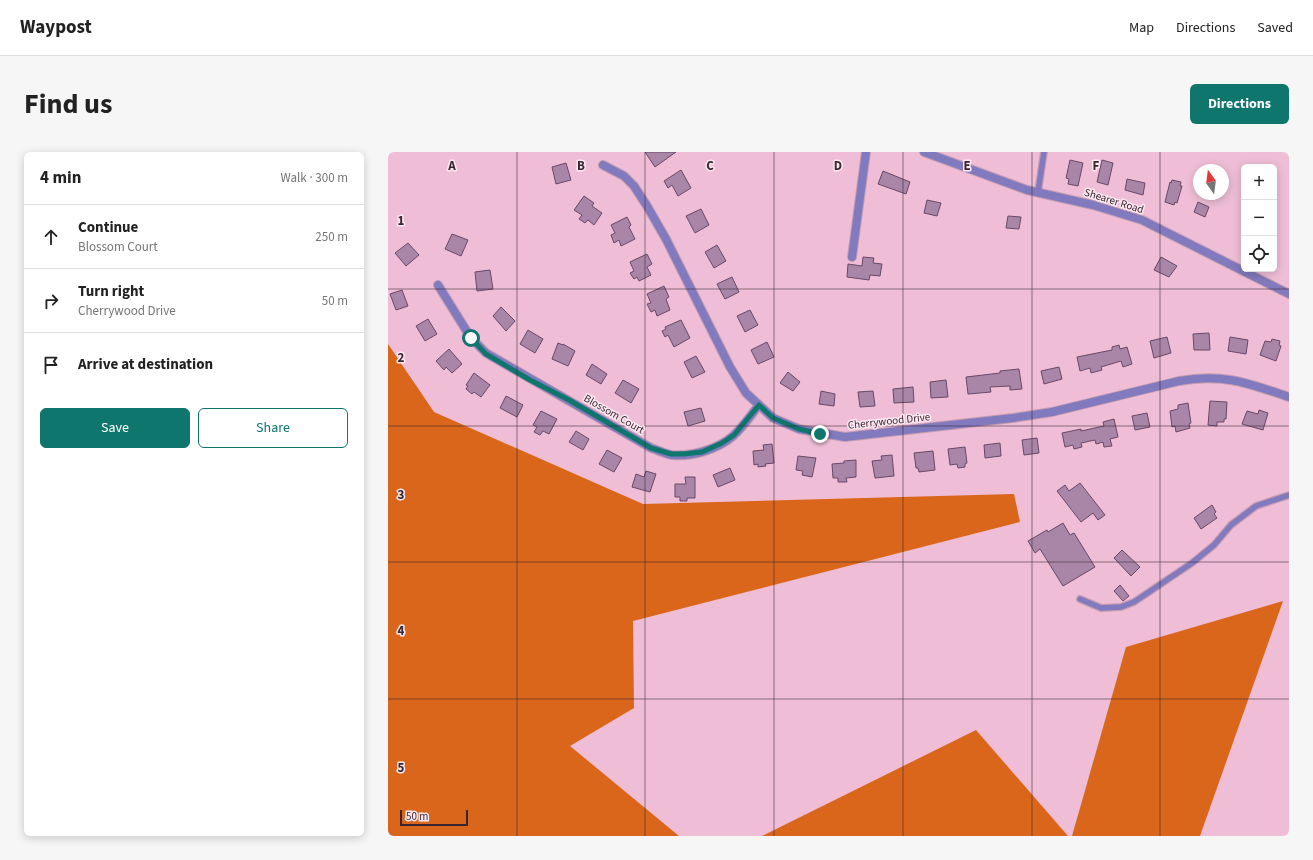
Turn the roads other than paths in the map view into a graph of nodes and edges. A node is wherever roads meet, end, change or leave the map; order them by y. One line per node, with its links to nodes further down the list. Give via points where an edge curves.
1 (866, 152): 6 (street)
2 (924, 152): 5 (street, Shearer Road)
3 (1044, 152): 5 (lane)
4 (603, 165): 10 (street, Cherrywood Drive, via 624,176 648,206 730,367 746,393)
5 (1038, 192): 8 (street, Shearer Road, via 1142,220)
6 (852, 257)
7 (438, 285): 10 (street, Blossom Court, via 471,338 486,354 651,448 671,454 702,452 734,435)
8 (1289, 294)
9 (1289, 397): 10 (street, Cherrywood Drive, via 1248,383 1220,378 1198,378 1052,412 845,438 799,429 773,418)
10 (759, 405)
11 (1289, 495): 12 (lane, via 1256,506 1231,525 1214,545 1192,563 1134,602 1121,607 1101,608)
12 (1080, 599)

